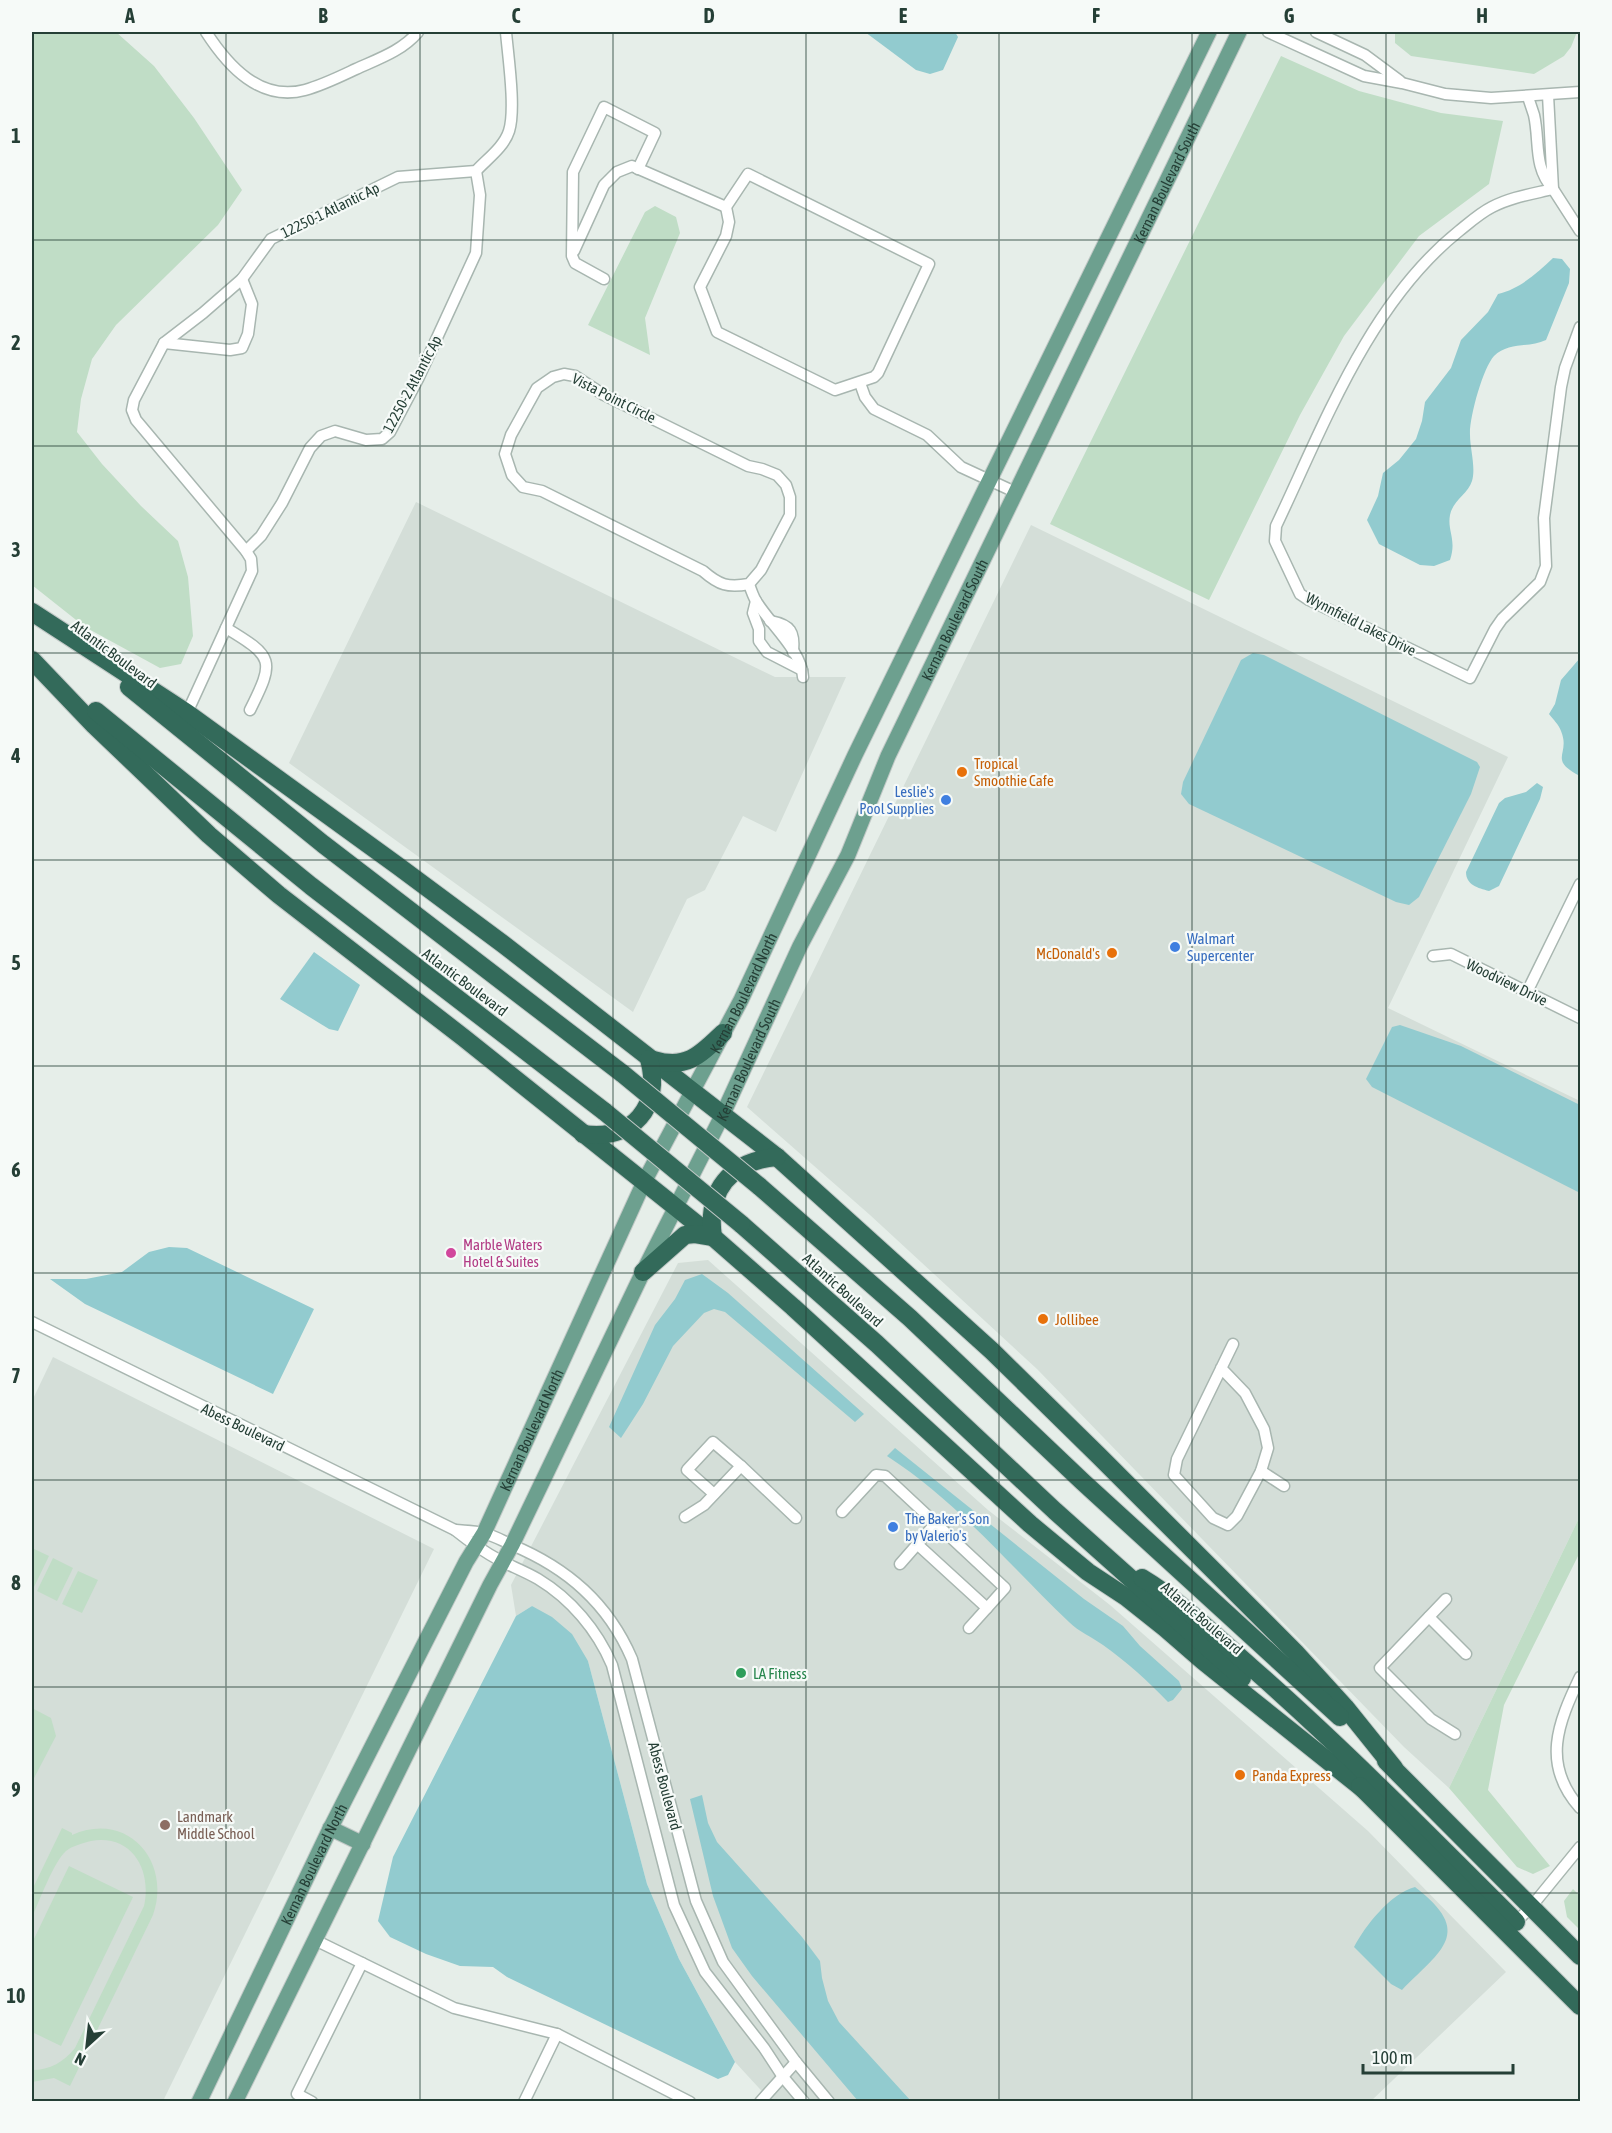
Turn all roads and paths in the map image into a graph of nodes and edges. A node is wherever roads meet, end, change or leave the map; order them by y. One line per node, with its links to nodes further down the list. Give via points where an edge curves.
1 (206, 32): 2 (street, via 246,79 281,92 325,83 400,49)
2 (418, 32)
3 (506, 32): 13 (street, via 509,132)
4 (1209, 32): 23 (main road, Kernan Boulevard South)
5 (1239, 32): 24 (main road, Kernan Boulevard South)
6 (1268, 32): 8 (street, via 1364,76)
7 (1316, 32): 8 (street, via 1365,55)
8 (1402, 83): 11 (street, via 1445,94)
9 (1581, 92): 10 (street)
10 (1548, 95): 11 (street); 14 (street)
11 (1528, 97): 14 (street, via 1540,167)
12 (638, 169): 15 (street); 17 (street, via 632,166 617,172 604,185); 17 (street, via 655,133 604,107 573,172)
13 (476, 171): 18 (street, 12250-1 Atlantic Ap, via 398,177 271,239); 25 (street, 12250-2 Atlantic Ap, via 480,195 476,254 390,432 382,439 366,440 335,431 321,436 310,448 261,536)
14 (1553, 189): 16 (street); 20 (street, Wynnfield Lakes Drive, via 1492,206 1439,246 1356,358 1276,526 1275,541 1300,594 1470,678 1495,629 1540,582 1546,566 1544,518 1561,387)
15 (726, 207): 22 (street, via 726,236 700,287 717,332 835,390); 22 (street, via 748,174 929,264 878,373)
16 (1581, 231)
17 (572, 256): 19 (street, via 575,262)
18 (243, 279): 21 (street, 12250-1 Atlantic Ap); 21 (street, via 252,304 242,348)
19 (604, 279)
20 (1581, 327)
21 (164, 343): 25 (street, 12250-1 Atlantic Ap, via 132,410 136,420)
22 (860, 383): 23 (street, via 874,409 927,435 962,467)
23 (989, 481): 24 (street); 33 (main road, Kernan Boulevard South)
24 (1015, 492): 41 (main road, Kernan Boulevard South, via 888,756 848,855 800,946)
25 (246, 551): 29 (street, via 252,571)
26 (749, 584): 26 (street, Vista Point Circle, via 761,570 790,514 790,497 777,475 748,466 604,395 574,376 553,377 537,388 505,454 512,475 523,487 542,491 704,571 717,583); 27 (street)
27 (756, 601): 27 (street, via 793,652 802,674 767,652 759,641 753,613)
28 (32, 613): 32 (highway); 74 (highway, Atlantic Boulevard, bridge, via 393,899 623,1074 759,1186 926,1333)
29 (226, 628): 31 (street, via 254,645 265,658 267,671); 32 (street)
30 (32, 660): 42 (highway, via 208,835); 64 (highway, Atlantic Boulevard, bridge, via 741,1224)
31 (250, 710)
32 (187, 713): 39 (highway, via 503,944)
33 (855, 755): 38 (main road, Kernan Boulevard North)
34 (1581, 884): 36 (street)
35 (1433, 956): 36 (street, Woodview Drive, via 1451,954)
36 (1527, 992): 37 (street, Woodview Drive)
37 (1581, 1018)
38 (723, 1033): 39 (highway, via 696,1057 683,1062 667,1064); 40 (main road, Kernan Boulevard North)
39 (649, 1059): 40 (highway); 42 (highway, via 653,1089 640,1117 614,1134)
40 (691, 1092): 41 (highway); 44 (main road, Kernan Boulevard North)
41 (722, 1116): 43 (highway); 45 (main road, Kernan Boulevard South)
42 (583, 1134): 44 (highway)
43 (777, 1157): 46 (highway, via 747,1163 724,1181 712,1208); 74 (highway, via 992,1351 1091,1448 1295,1652)
44 (644, 1182): 45 (highway); 60 (main road, Kernan Boulevard North)
45 (676, 1208): 46 (highway); 47 (main road, Kernan Boulevard North)
46 (714, 1237): 47 (highway, via 685,1235); 75 (highway, via 1045,1537 1126,1597)
47 (643, 1272): 62 (main road, Kernan Boulevard North)
48 (32, 1322): 59 (street, Abess Boulevard)
49 (1233, 1344): 50 (street)
50 (1221, 1368): 52 (street, via 1245,1393 1264,1429 1268,1448); 52 (street, via 1177,1459 1174,1475 1213,1518 1228,1525)
51 (741, 1466): 54 (street); 54 (street, via 713,1442 687,1470); 57 (street)
52 (1261, 1471): 53 (street)
53 (1284, 1486)
54 (714, 1494): 56 (street)
55 (842, 1512): 58 (street, via 876,1475 885,1476)
56 (686, 1517)
57 (796, 1518)
58 (935, 1524): 61 (street); 68 (street, via 1005,1588)
59 (455, 1530): 60 (street, Abess Boulevard); 63 (street, Abess Boulevard)
60 (483, 1533): 62 (street, Abess Boulevard); 63 (main road, Kernan Boulevard North)
61 (917, 1544): 66 (street); 68 (street)
62 (512, 1545): 65 (main road, Kernan Boulevard North); 87 (street, Abess Boulevard, via 547,1561 573,1579 592,1597 625,1642 696,1901 723,1962)
63 (476, 1547): 65 (street, Abess Boulevard); 77 (main road, Kernan Boulevard North)
64 (1100, 1551): 75 (highway, Atlantic Boulevard); 81 (highway, via 1166,1593 1268,1683 1409,1815)
65 (503, 1562): 78 (main road, Kernan Boulevard North); 88 (street, Abess Boulevard, via 557,1590 600,1641 612,1665 626,1712 674,1905 705,1972)
66 (900, 1564)
67 (1446, 1599): 69 (street)
68 (987, 1608): 70 (street)
69 (1429, 1617): 71 (street); 73 (street, via 1380,1668 1431,1719)
70 (969, 1628)
71 (1466, 1654)
72 (1581, 1677): 76 (street, via 1560,1720 1556,1748 1569,1794)
73 (1455, 1734)
74 (1394, 1768): 80 (highway, Atlantic Boulevard)
75 (1367, 1792): 81 (highway, Atlantic Boulevard)
76 (1581, 1808)
77 (330, 1828): 78 (main road); 89 (main road, Kernan Boulevard North)
78 (363, 1844): 82 (main road, Kernan Boulevard North)
79 (1581, 1847): 80 (street)
80 (1532, 1907): 81 (street); 83 (highway, Atlantic Boulevard)
81 (1511, 1926): 85 (highway, Atlantic Boulevard)
82 (315, 1940): 84 (street); 90 (main road, Kernan Boulevard North)
83 (1581, 1956)
84 (362, 1963): 86 (street, via 454,2008); 91 (street, via 297,2094)
85 (1581, 2006)
86 (557, 2034): 92 (street); 93 (street)
87 (796, 2062): 88 (street); 96 (street, Abess Boulevard)
88 (783, 2077): 94 (street); 95 (street, Abess Boulevard)
89 (199, 2102)
90 (235, 2102)
91 (312, 2102)
92 (524, 2102)
93 (690, 2102)
94 (760, 2102)
95 (804, 2102)
96 (829, 2102)

